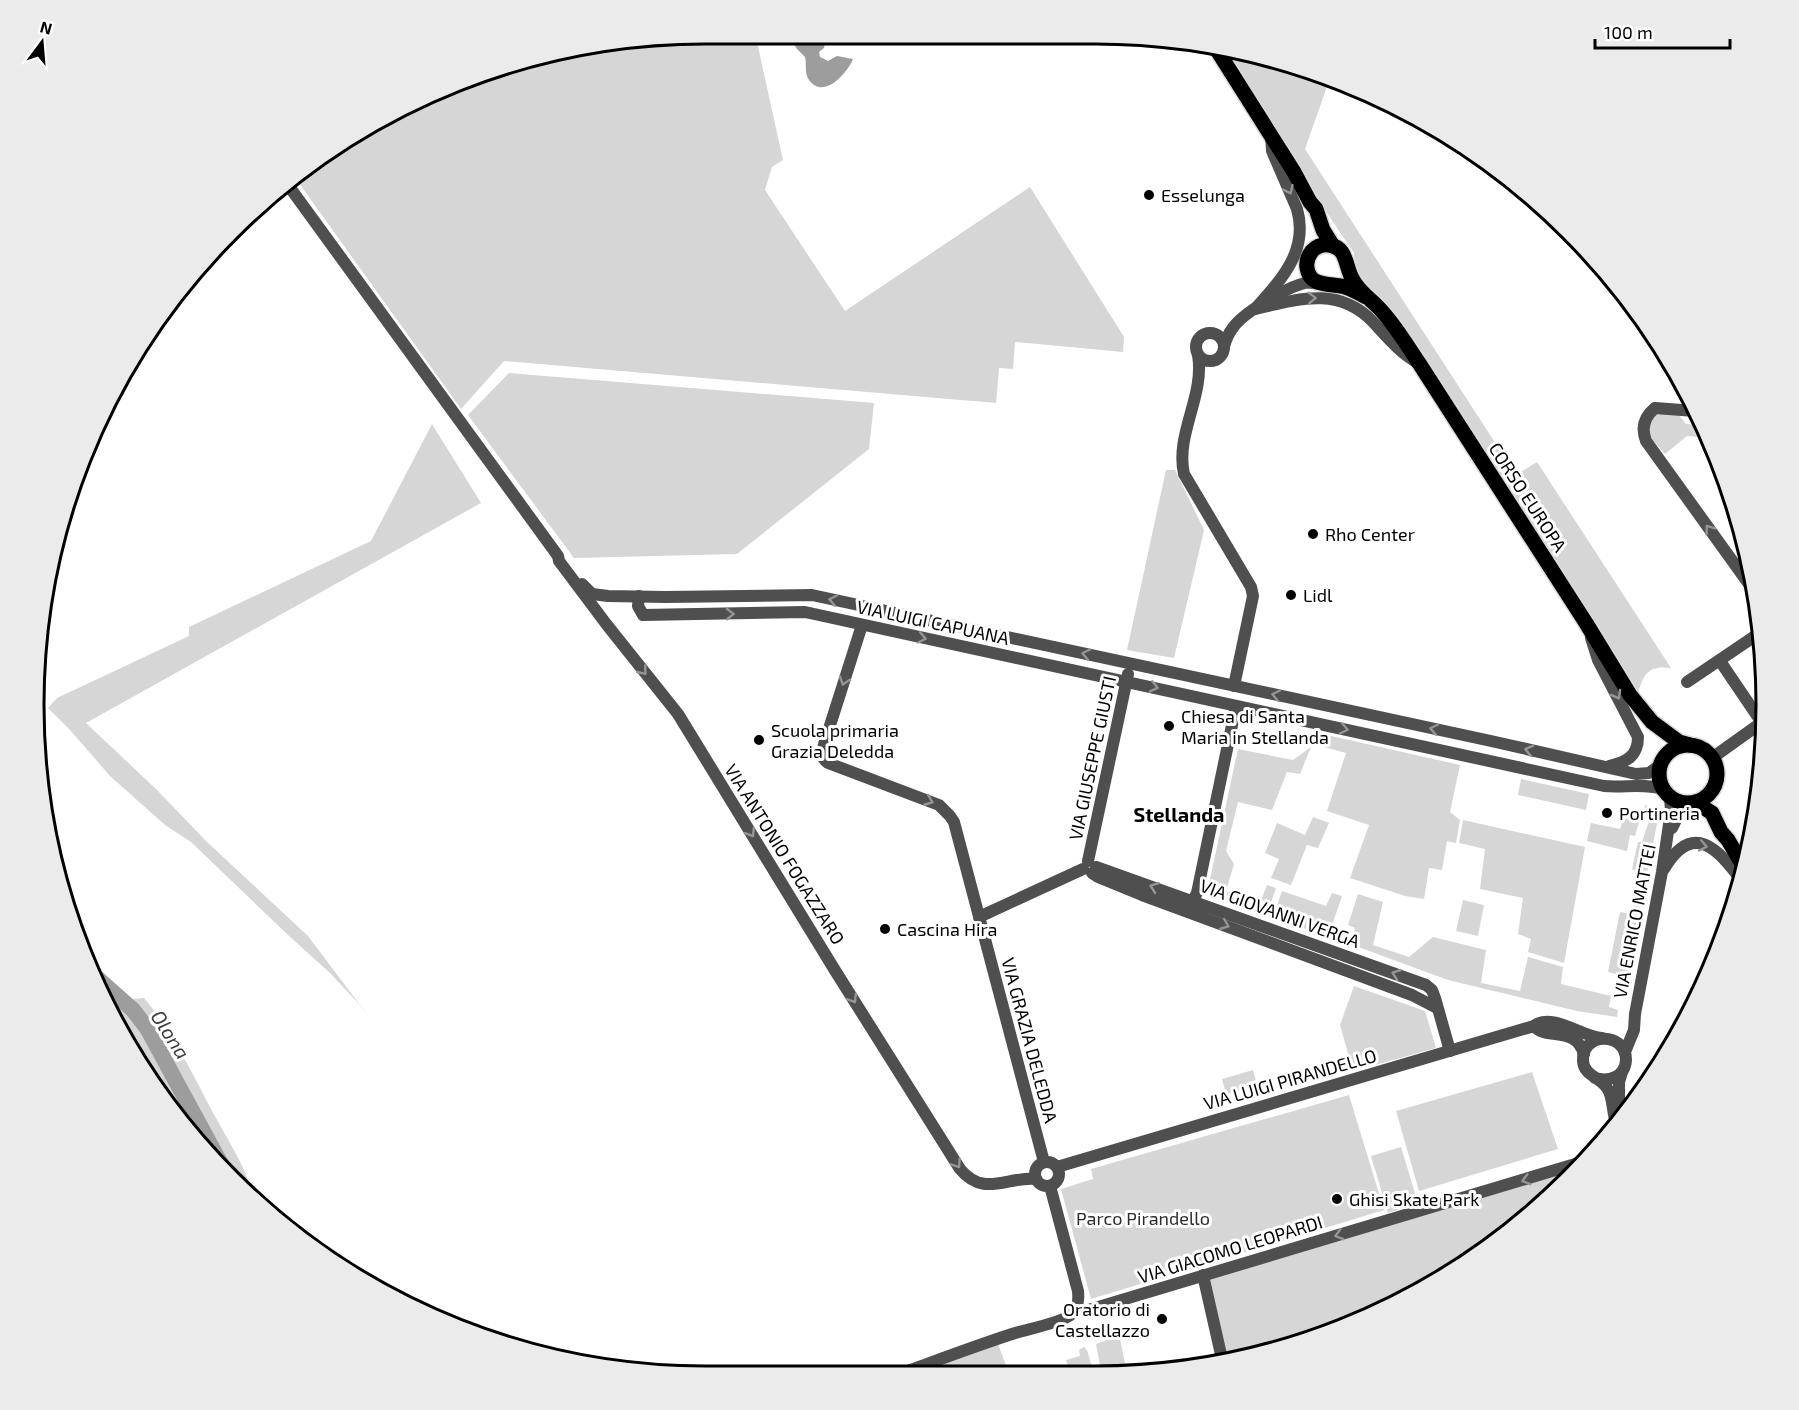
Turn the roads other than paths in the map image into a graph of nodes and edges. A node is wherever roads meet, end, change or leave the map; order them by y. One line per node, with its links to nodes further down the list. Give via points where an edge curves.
1 (1221, 56): 2 (main road)
2 (1271, 135): 4 (main road); 11 (street, one-way to 11, via 1272,151 1300,219 1300,239 1287,271)
3 (291, 189): 20 (street)
4 (1310, 202): 5 (main road); 6 (main road, via 1316,237)
5 (1333, 246): 6 (main road, via 1319,246); 7 (main road, via 1342,251)
6 (1309, 256): 8 (main road, via 1309,274); 9 (street, via 1297,278)
7 (1347, 266): 8 (main road, via 1339,281); 10 (main road, CORSO EUROPA)
8 (1324, 284): 9 (street, via 1308,283); 10 (main road, CORSO EUROPA, via 1344,287)
9 (1283, 291): 11 (street)
10 (1366, 297): 17 (main road, CORSO EUROPA)
11 (1255, 309): 12 (street); 17 (street, one-way to 17, via 1314,297 1340,301 1360,311 1402,353)
12 (1238, 321): 13 (street); 14 (street)
13 (1204, 334): 14 (street, via 1218,335); 15 (street, via 1197,343)
14 (1224, 346): 16 (street)
15 (1198, 355): 16 (street, via 1209,362); 18 (street)
16 (1218, 359): 18 (street)
17 (1419, 363): 24 (main road, CORSO EUROPA)
18 (1198, 387): 32 (street, via 1185,434 1184,474 1253,596)
19 (1686, 410): 21 (street, one-way to 19, via 1643,435 1646,417 1655,408)
20 (558, 556): 22 (street, via 588,591); 25 (street, VIA ANTONIO FOGAZZARO)
21 (1743, 576)
22 (608, 596): 23 (street, VIA LUIGI CAPUANA); 25 (street)
23 (639, 596): 26 (street, VIA LUIGI CAPUANA, one-way to 26, via 638,606 643,615 805,612); 29 (street, VIA LUIGI CAPUANA, one-way to 23, via 812,595)
24 (1586, 623): 35 (main road, CORSO EUROPA); 43 (street, one-way to 43, via 1598,660 1638,737 1634,755)
25 (606, 625): 69 (street, VIA ANTONIO FOGAZZARO, one-way to 69, via 678,714 960,1168 985,1184)
26 (862, 626): 30 (street, VIA LUIGI CAPUANA, one-way to 30); 55 (street, VIA GRAZIA DELEDDA, one-way to 55, via 823,758 945,809 954,822)
27 (1752, 638): 28 (street)
28 (1720, 661): 31 (street); 34 (street)
29 (1131, 664): 30 (street, VIA GIUSEPPE GIUSTI); 32 (street, VIA LUIGI CAPUANA)
30 (1126, 681): 33 (street, VIA LUIGI CAPUANA, one-way to 33); 51 (street, VIA GIUSEPPE GIUSTI)
31 (1687, 682)
32 (1235, 686): 33 (street); 37 (street, VIA LUIGI CAPUANA, one-way to 32)
33 (1234, 706): 42 (street, VIA LUIGI CAPUANA, one-way to 42); 54 (street, via 1197,893)
34 (1756, 714)
35 (1652, 722): 38 (main road, CORSO EUROPA, via 1679,742); 41 (main road, CORSO EUROPA, via 1665,748)
36 (1755, 730): 40 (street)
37 (1498, 742): 39 (street, VIA LUIGI CAPUANA, one-way to 37); 42 (street)
38 (1690, 745): 40 (main road, via 1702,748); 41 (main road, via 1673,749)
39 (1562, 757): 43 (street, VIA LUIGI CAPUANA); 44 (street, via 1569,766)
40 (1712, 758): 45 (main road, via 1716,765)
41 (1663, 760): 43 (street, VIA LUIGI CAPUANA, via 1645,774); 46 (main road, via 1659,775)
42 (1493, 761): 44 (street, VIA LUIGI CAPUANA)
43 (1607, 767)
44 (1562, 776): 46 (street, VIA LUIGI CAPUANA, via 1604,786 1644,785)
45 (1715, 785): 47 (main road, via 1705,798); 49 (main road)
46 (1667, 793): 47 (main road, via 1679,802); 48 (street, VIA ENRICO MATTEI, via 1671,812)
47 (1692, 803): 48 (street, VIA ENRICO MATTEI, via 1681,810); 49 (main road, via 1712,813)
48 (1668, 834): 53 (street, VIA ENRICO MATTEI)
49 (1728, 840): 50 (main road)
50 (1738, 856)
51 (1090, 867): 54 (street, VIA GIOVANNI VERGA, via 1098,878); 55 (street)
52 (1734, 870): 53 (street, one-way to 52, via 1679,850 1701,843 1720,852)
53 (1662, 872): 56 (street, VIA ENRICO MATTEI)
54 (1190, 906): 59 (street, VIA GIOVANNI VERGA, via 1262,940 1412,995 1437,1008)
55 (979, 917): 66 (street, VIA GRAZIA DELEDDA)
56 (1635, 1014): 58 (street, VIA ENRICO MATTEI, via 1625,1033); 60 (street, VIA ENRICO MATTEI, via 1634,1030)
57 (1533, 1026): 58 (street, VIA LUIGI PIRANDELLO, via 1549,1022 1587,1036); 59 (street, VIA LUIGI PIRANDELLO); 61 (street, via 1569,1036)
58 (1605, 1038): 60 (street, via 1618,1043); 61 (street, via 1590,1043)
59 (1450, 1051): 68 (street, VIA LUIGI PIRANDELLO)
60 (1624, 1052): 62 (street)
61 (1584, 1054): 63 (street, via 1584,1066)
62 (1622, 1072): 63 (street, via 1612,1079); 64 (street)
63 (1595, 1078): 65 (street, via 1608,1089)
64 (1618, 1109)
65 (1613, 1116)
66 (1044, 1162): 68 (street); 69 (street, via 1035,1171)
67 (1568, 1166): 71 (street, VIA GIACOMO LEOPARDI, one-way to 71)
68 (1057, 1167): 70 (street, via 1058,1178)
69 (1036, 1179): 70 (street)
70 (1050, 1186): 72 (street, via 1078,1291)
71 (1203, 1275): 72 (street, VIA GIACOMO LEOPARDI, via 1085,1311); 73 (street)
72 (1076, 1309): 74 (street, VIA GIACOMO LEOPARDI, via 1062,1319)
73 (1221, 1354)
74 (923, 1366)

